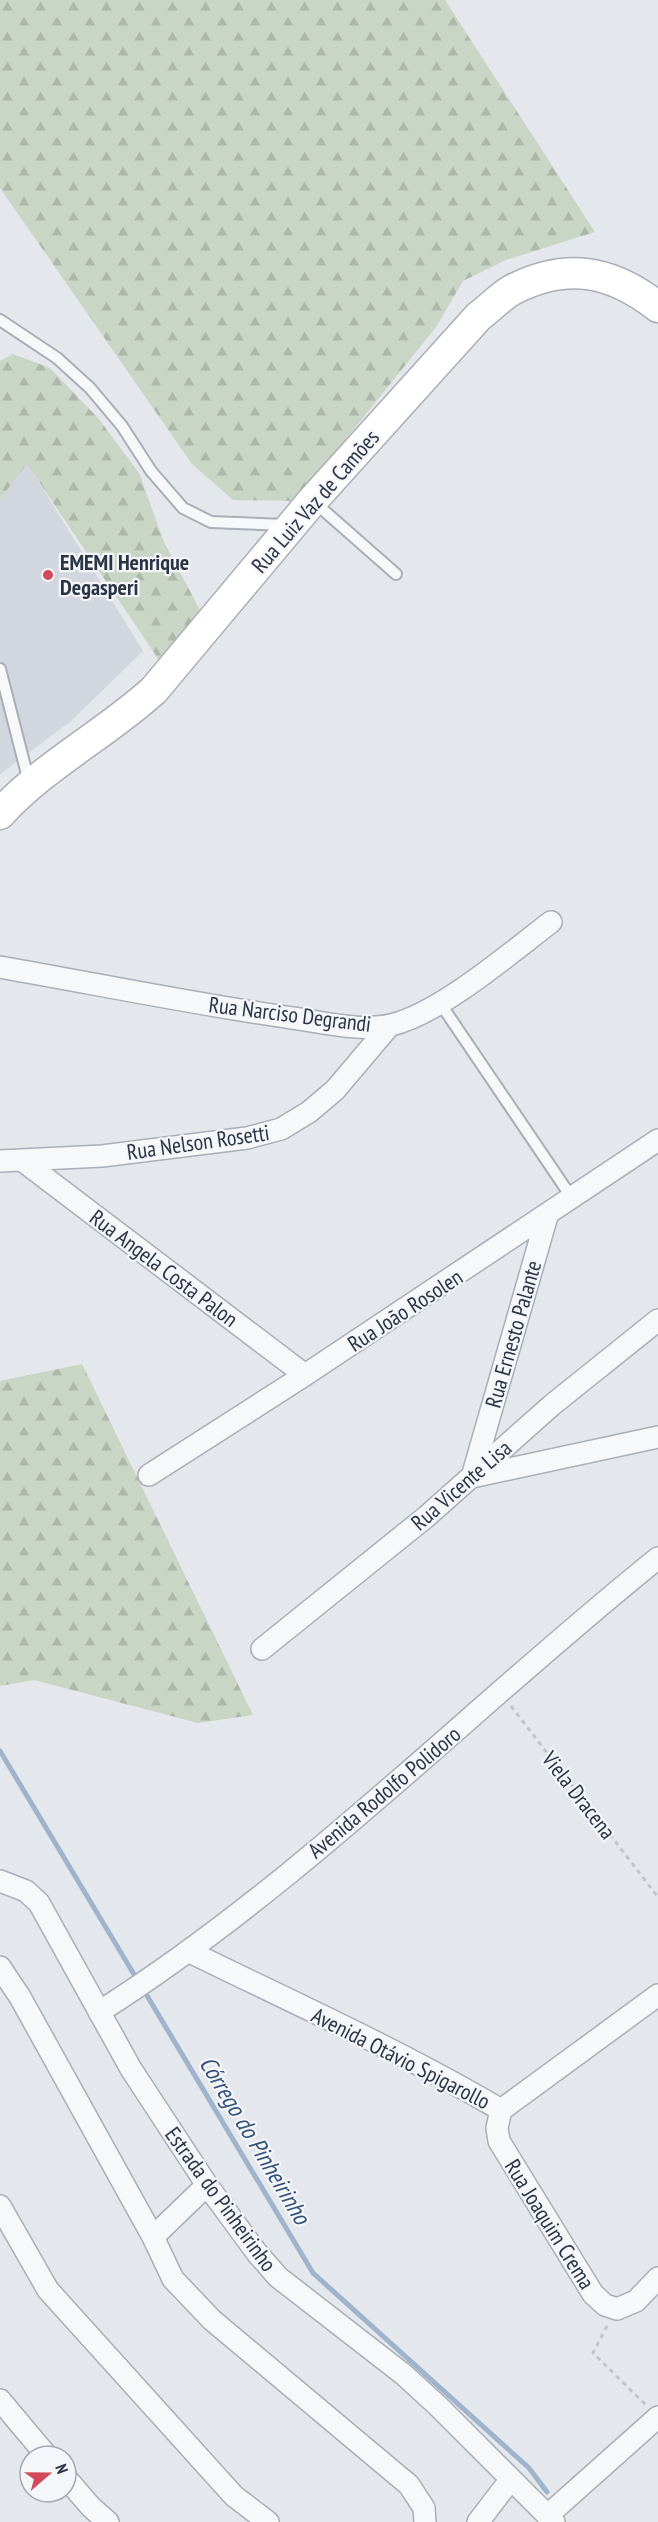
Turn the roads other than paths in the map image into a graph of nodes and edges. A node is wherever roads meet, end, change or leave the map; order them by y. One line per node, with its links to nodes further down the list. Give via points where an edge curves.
1 (658, 307): 3 (main road, Rua Luiz Vaz de Camões, via 611,278 577,272 541,279 511,291 479,316)
2 (0, 320): 4 (lane, via 57,358 90,388 183,508 211,522)
3 (313, 500): 4 (main road, Rua Luiz Vaz de Camões); 5 (lane)
4 (292, 525): 7 (main road, Rua Luiz Vaz de Camões, via 154,690)
5 (396, 574)
6 (0, 669): 7 (lane)
7 (30, 787): 8 (main road, Rua Luiz Vaz de Camões)
8 (0, 814)
9 (551, 922): 11 (street, Rua Narciso Degrandi)
10 (0, 967): 12 (street, Rua Narciso Degrandi, via 269,1015 342,1025)
11 (440, 1003): 12 (street, Rua Narciso Degrandi); 16 (lane)
12 (390, 1025): 15 (street, Rua Nelson Rosetti, via 335,1090 281,1129 181,1147)
13 (658, 1140): 16 (street, Rua João Rosolen)
14 (0, 1161): 15 (street, Rua Nelson Rosetti)
15 (23, 1161): 19 (street, Rua Angela Costa Palon)
16 (572, 1198): 17 (street, Rua João Rosolen)
17 (547, 1216): 19 (street, Rua João Rosolen); 22 (street, Rua Ernesto Palante)
18 (658, 1320): 22 (street, Rua Vicente Lisa, via 552,1405)
19 (305, 1375): 21 (street, Rua João Rosolen)
20 (658, 1437): 22 (street)
21 (149, 1475)
22 (472, 1477): 24 (street, Rua Vicente Lisa)
23 (658, 1558): 26 (street, Avenida Rodolfo Polidoro, via 264,1894)
24 (262, 1649)
25 (0, 1881): 29 (street, Estrada do Pinheirinho, via 26,1891 39,1904)
26 (190, 1952): 29 (street, Avenida Rodolfo Polidoro); 30 (street, Avenida Otávio Spigarollo)
27 (0, 1967): 33 (street)
28 (658, 1995): 30 (street, Avenida Otávio Spigarollo)
29 (99, 2012): 31 (street, Estrada do Pinheirinho, via 131,2069)
30 (501, 2110): 34 (street, Rua Joaquim Crema, via 499,2141 593,2294 617,2309 636,2301)
31 (207, 2185): 33 (street); 38 (street, Estrada do Pinheirinho, via 278,2277 403,2374)
32 (0, 2206): 42 (street, via 48,2290 234,2496)
33 (153, 2236): 43 (street, via 173,2279 212,2320 409,2486 424,2508)
34 (658, 2278)
35 (0, 2400): 37 (street)
36 (654, 2413): 40 (street)
37 (38, 2444)
38 (511, 2479): 40 (street, Estrada do Pinheirinho); 44 (street)
39 (78, 2492): 41 (street)
40 (551, 2518)
41 (108, 2522)
42 (268, 2522)
43 (425, 2522)
44 (478, 2522)

